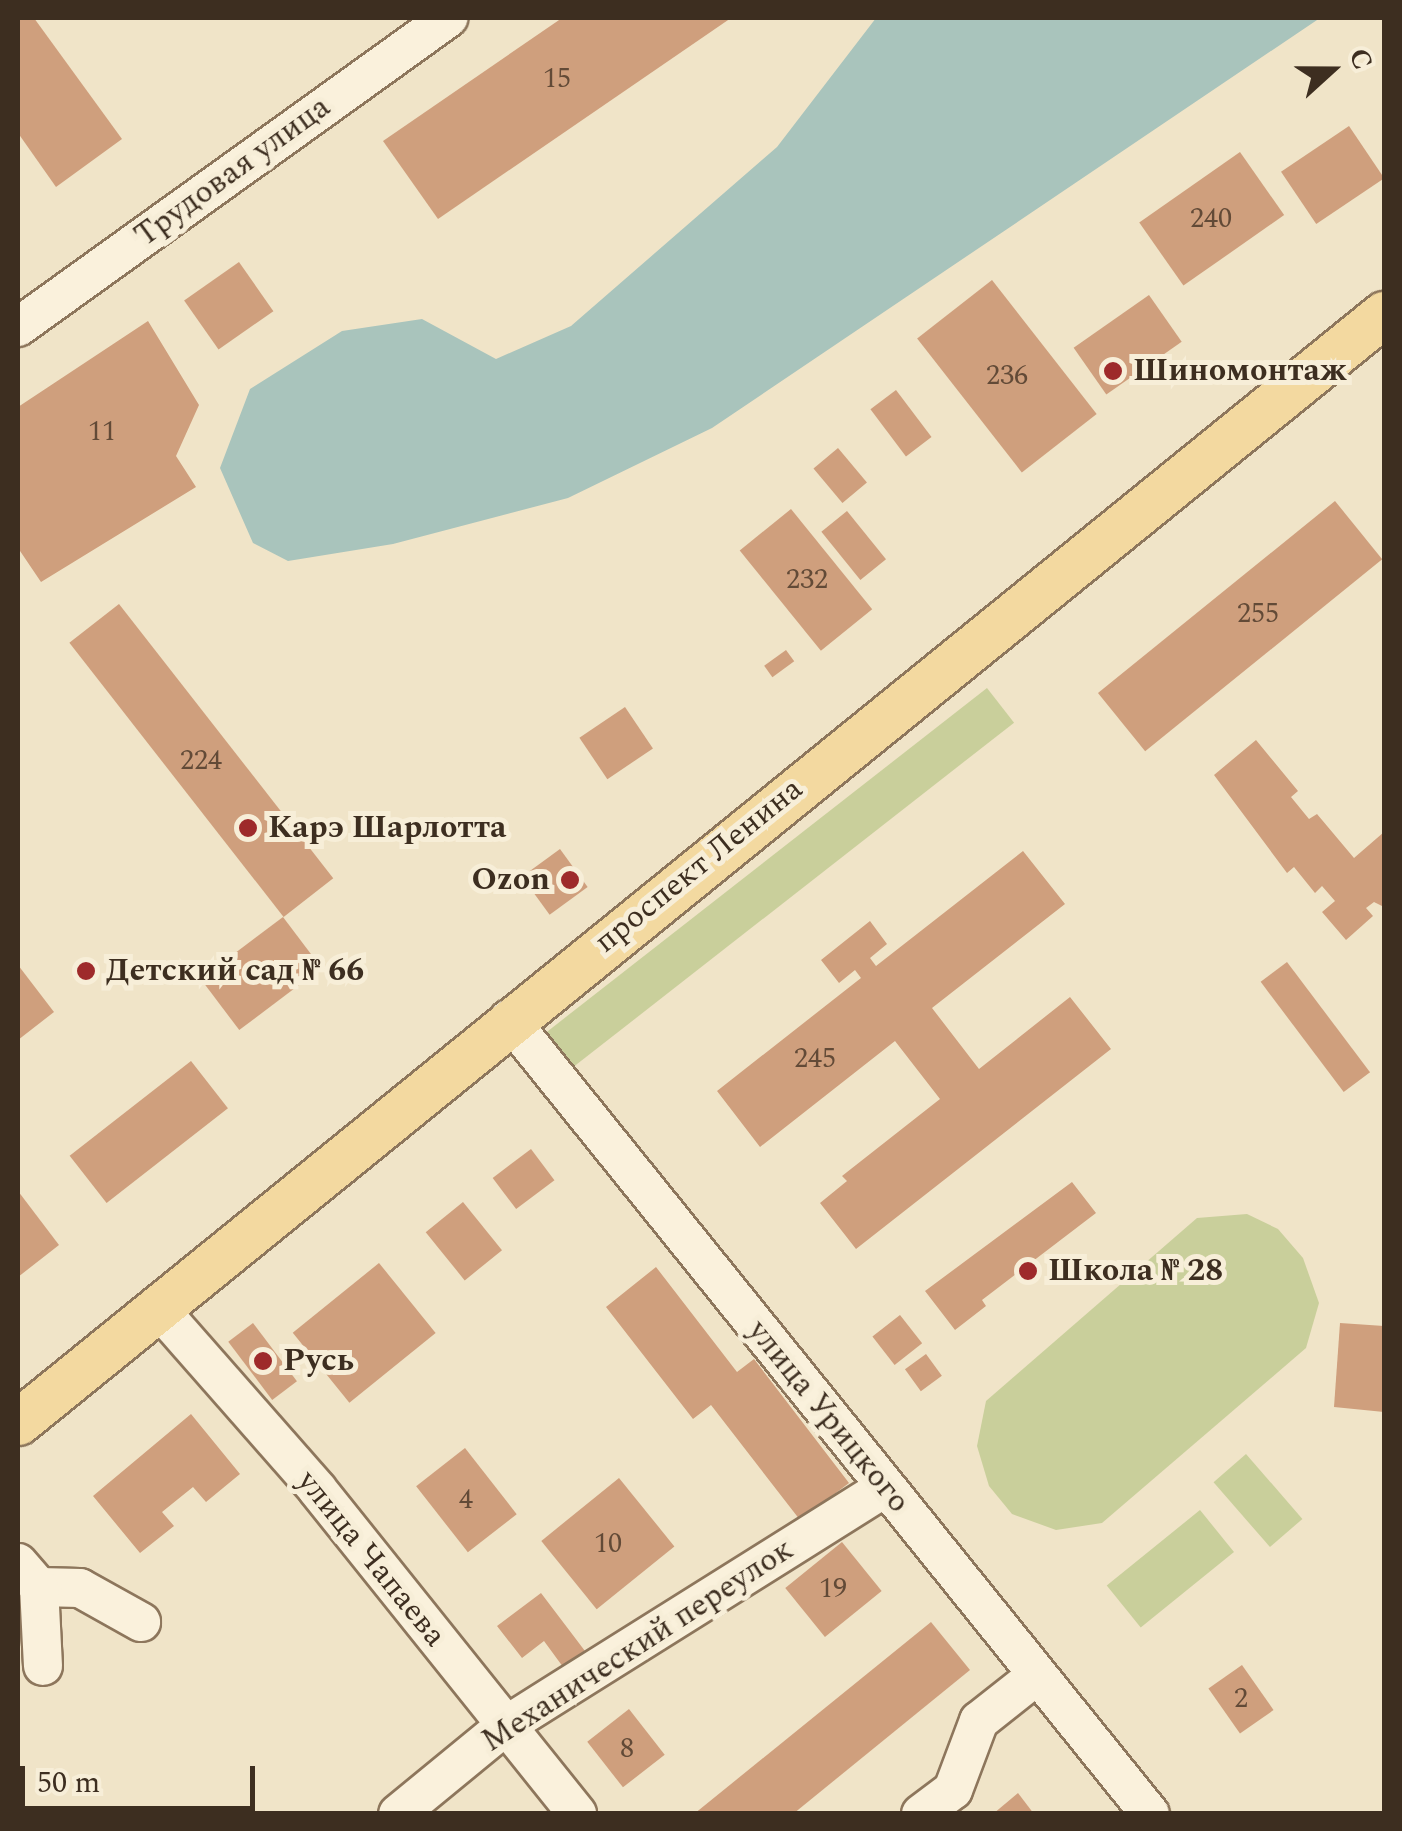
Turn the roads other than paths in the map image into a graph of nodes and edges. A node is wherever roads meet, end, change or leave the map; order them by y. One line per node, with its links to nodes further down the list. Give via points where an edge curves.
1 (448, 18): 3 (street, Трудовая улица)
2 (1384, 314): 4 (main road, проспект Ленина)
3 (18, 327)
4 (509, 1019): 5 (main road, проспект Ленина); 7 (street, улица Урицкого)
5 (160, 1310): 6 (main road, проспект Ленина); 12 (street, улица Чапаева, via 316,1490)
6 (18, 1422)
7 (885, 1488): 11 (street, улица Урицкого); 12 (street, Механический переулок)
8 (28, 1575): 9 (street, via 80,1588); 10 (street)
9 (141, 1622)
10 (43, 1666)
11 (1037, 1675): 15 (street, via 979,1721 953,1790); 16 (street, улица Урицкого)
12 (505, 1726): 13 (street, Механический переулок); 14 (street, улица Чапаева)
13 (398, 1814)
14 (576, 1814)
15 (921, 1814)
16 (1150, 1814)

